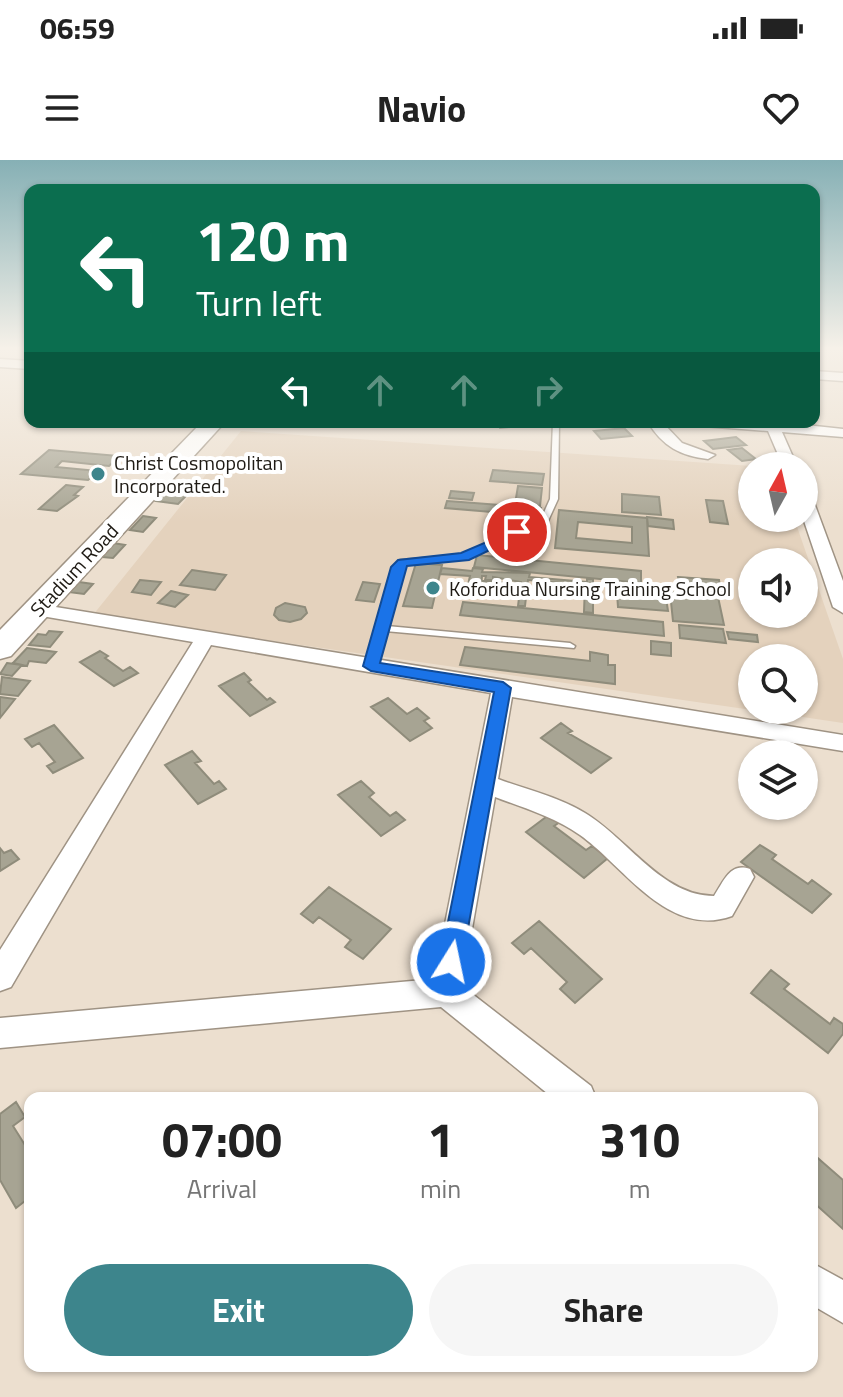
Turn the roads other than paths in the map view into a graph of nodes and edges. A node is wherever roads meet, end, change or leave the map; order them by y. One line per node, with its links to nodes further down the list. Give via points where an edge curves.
1 (188, 428): 13 (main road, Stadium Road)
2 (208, 428): 12 (main road, Stadium Road)
3 (556, 428): 14 (lane, via 554,499 545,519 464,557 403,562)
4 (658, 428): 9 (street, via 663,438)
5 (773, 428): 8 (street)
6 (803, 428): 7 (street)
7 (843, 433)
8 (784, 452)
9 (708, 455)
10 (816, 532): 11 (street)
11 (843, 607)
12 (37, 610): 15 (street); 17 (main road, Stadium Road)
13 (0, 617)
14 (381, 628): 16 (lane); 18 (lane)
15 (206, 637): 18 (street); 23 (street)
16 (570, 646)
17 (0, 649)
18 (371, 666): 19 (street)
19 (503, 688): 20 (street); 21 (street)
20 (843, 743)
21 (486, 784): 22 (street, via 573,818 612,845 666,897 703,910 722,908); 24 (street)
22 (741, 877)
23 (0, 977)
24 (446, 992): 25 (street); 26 (street)
25 (0, 1033)
26 (571, 1092)
27 (818, 1286): 28 (street)
28 (843, 1303)

